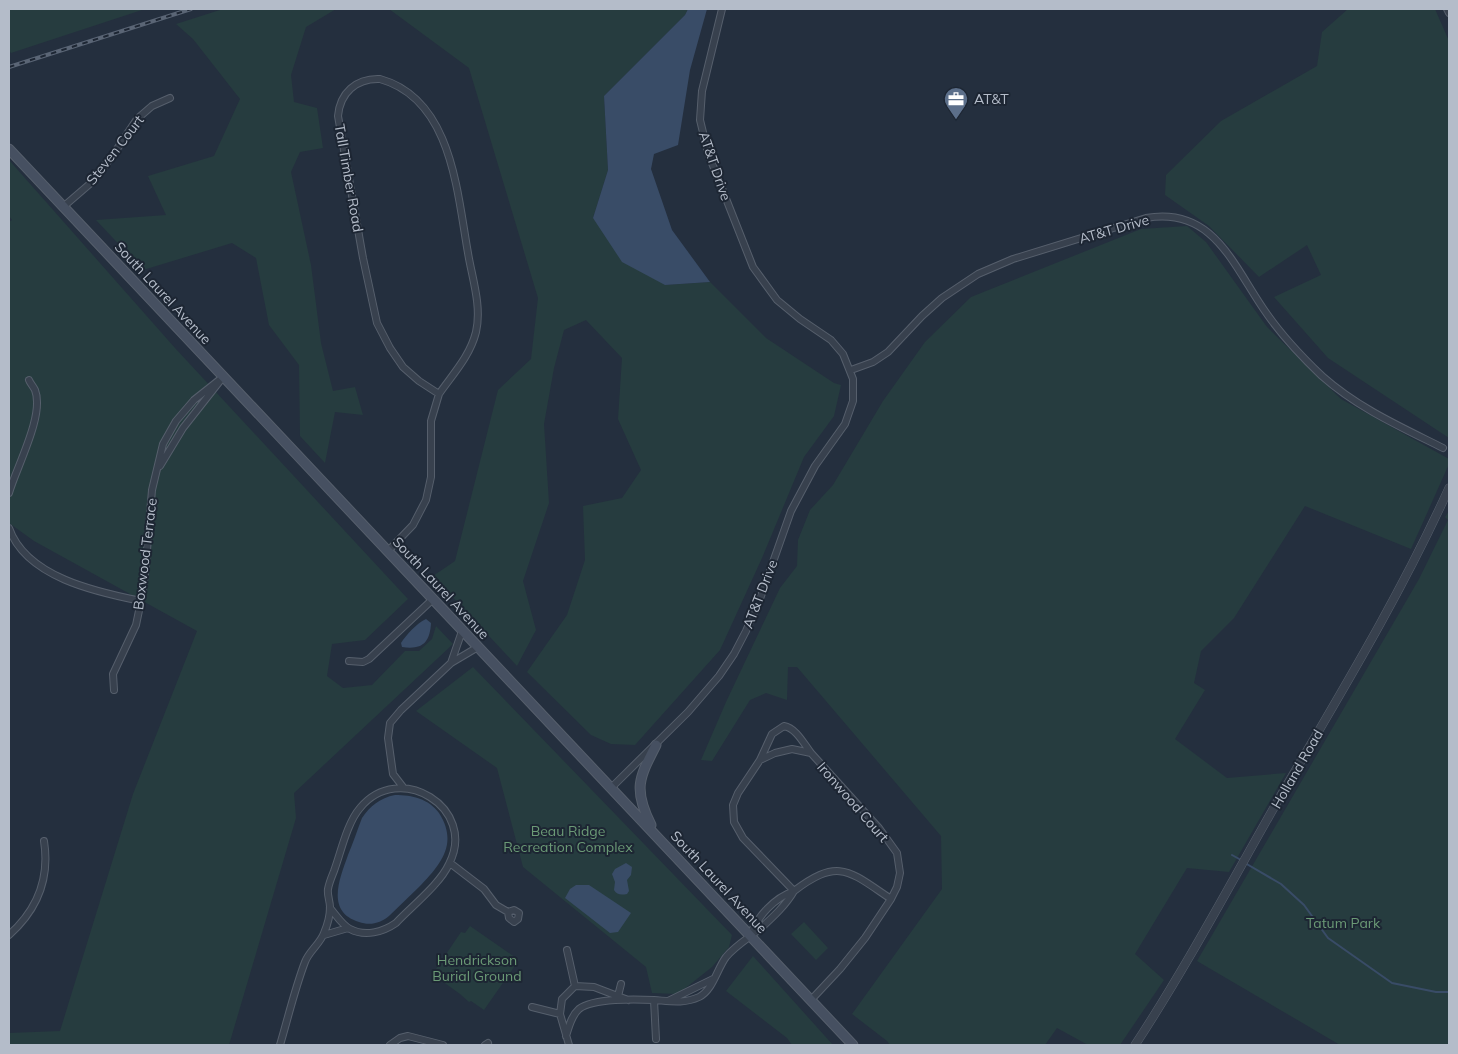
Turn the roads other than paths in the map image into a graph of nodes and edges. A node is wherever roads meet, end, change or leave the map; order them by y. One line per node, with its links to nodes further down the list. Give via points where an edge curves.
1 (722, 9): 7 (street, AT&T Drive, via 702,91 700,120 708,153 756,272 788,310 831,340 844,354)
2 (1448, 9): 3 (street)
3 (1449, 13)
4 (170, 98): 6 (street, Steven Court, via 152,106 137,119 92,182)
5 (9, 150): 6 (main road, South Laurel Avenue)
6 (63, 207): 8 (main road, South Laurel Avenue)
7 (851, 370): 11 (street, AT&T Drive, via 888,352 942,298 984,271 1146,218 1172,216 1198,225 1222,245 1280,331 1324,378 1379,416); 24 (street, AT&T Drive, via 854,393 848,417 794,503 746,631 714,682)
8 (223, 377): 12 (street, Boxwood Terrace, via 183,428); 12 (street, Boxwood Terrace, via 194,400 176,421 163,444); 16 (main road, South Laurel Avenue)
9 (28, 380): 14 (street, via 36,391 34,419)
10 (439, 394): 10 (street, Tall Timber Road, via 472,345 477,314 450,160 434,122 411,96 380,79 367,80 345,93 338,116 373,309 382,335 396,358 411,374); 16 (street, Tall Timber Road, via 431,421 431,477 426,500 413,525)
11 (1443, 448)
12 (155, 474): 18 (street, Boxwood Terrace)
13 (1449, 488): 64 (street, Holland Road, via 1372,638 1182,970)
14 (9, 493)
15 (9, 528): 18 (street, via 17,546 47,571 102,593)
16 (388, 551): 17 (main road, South Laurel Avenue)
17 (433, 600): 19 (main road, South Laurel Avenue); 21 (street, via 369,659)
18 (141, 601): 23 (street, Boxwood Terrace, via 136,625 114,674)
19 (462, 631): 20 (main road, South Laurel Avenue); 22 (street)
20 (478, 647): 22 (street); 29 (main road, South Laurel Avenue)
21 (349, 661)
22 (451, 663): 27 (street, via 390,724 388,738)
23 (114, 690)
24 (656, 745): 29 (street, AT&T Drive); 31 (main road, via 639,782 639,794)
25 (811, 753): 26 (street, Ironwood Court, via 775,752); 26 (street, Ironwood Court, via 795,731 784,726 772,734); 35 (street, Ironwood Court, via 879,828 897,854 900,873)
26 (760, 760): 34 (street, Ironwood Court, via 738,793 733,806 734,822 743,838)
27 (393, 774): 28 (street); 30 (street)
28 (403, 787): 30 (street); 33 (street, via 422,792 446,811 455,839)
29 (612, 787): 31 (main road, South Laurel Avenue)
30 (386, 789): 37 (street, via 366,800 351,823 328,889)
31 (657, 836): 43 (main road, South Laurel Avenue)
32 (44, 840): 41 (street, via 47,857 42,886 22,923)
33 (450, 863): 38 (street); 40 (street, via 390,927 366,933)
34 (794, 891): 35 (street, via 810,878 842,870); 36 (street, via 783,895); 39 (street)
35 (891, 898): 51 (street, Ironwood Court, via 865,938)
36 (770, 907): 39 (street); 43 (street, via 756,921)
37 (330, 908): 40 (street); 42 (street)
38 (508, 912)
39 (776, 913): 43 (street)
40 (348, 928): 42 (street)
41 (9, 935)
42 (324, 935): 59 (street, via 306,960)
43 (750, 935): 45 (street, via 725,958); 51 (main road, South Laurel Avenue)
44 (567, 950): 47 (street)
45 (713, 979): 52 (street); 52 (street, via 704,994 697,998)
46 (621, 984): 48 (street)
47 (575, 986): 48 (street, via 594,987); 54 (street, via 562,999)
48 (618, 996): 49 (street)
49 (629, 1000): 50 (street); 55 (street, via 602,1002 580,1009)
50 (654, 1000): 52 (street); 56 (street)
51 (810, 1000): 58 (main road, South Laurel Avenue)
52 (667, 1002)
53 (532, 1007): 54 (street)
54 (560, 1014): 55 (street)
55 (566, 1036): 63 (street)
56 (656, 1039)
57 (426, 1042): 60 (street, via 408,1036); 61 (street); 62 (street)
58 (849, 1044)
59 (280, 1045)
60 (390, 1045)
61 (417, 1045)
62 (443, 1045)
63 (569, 1045)
64 (1135, 1045)

